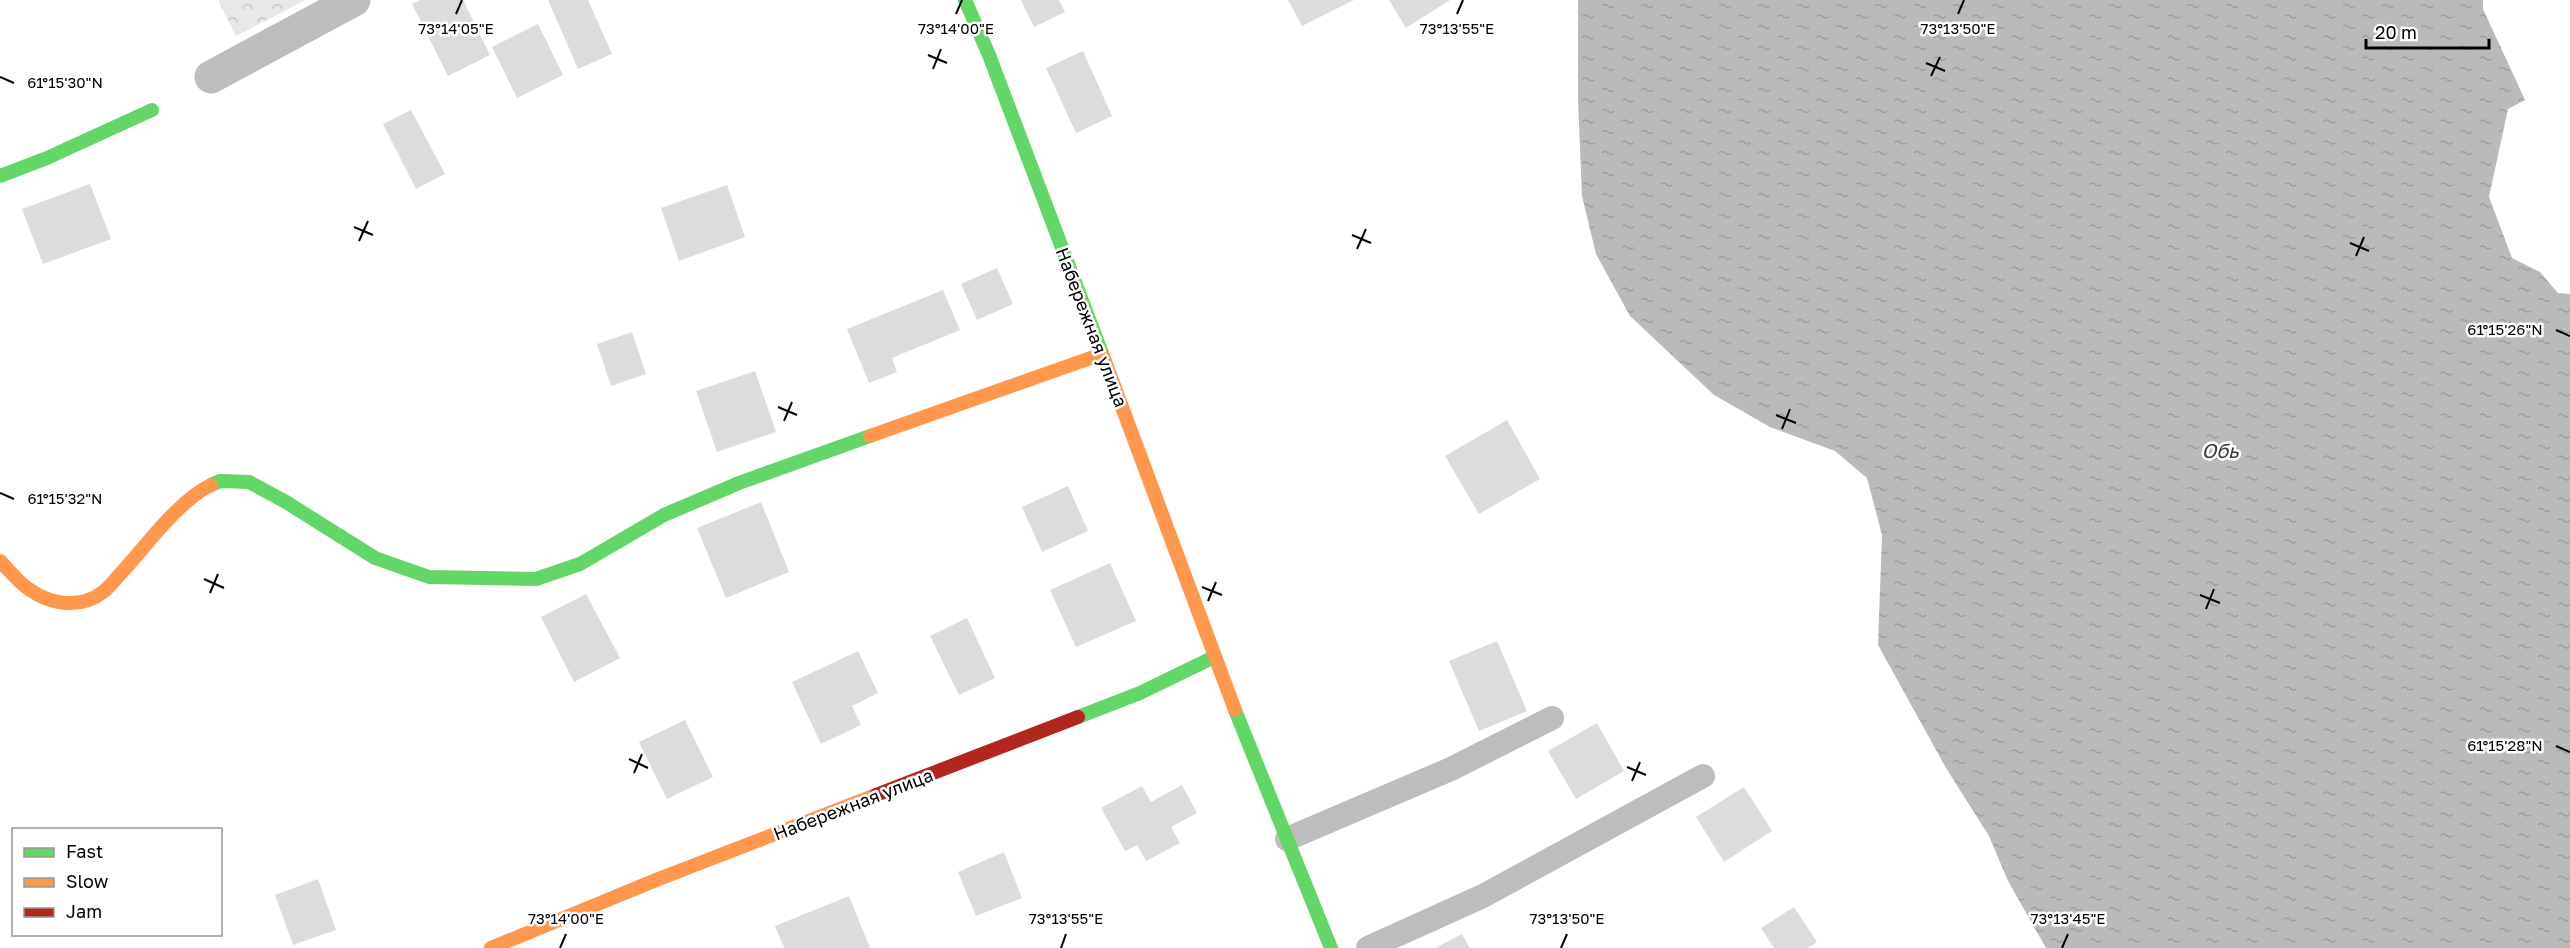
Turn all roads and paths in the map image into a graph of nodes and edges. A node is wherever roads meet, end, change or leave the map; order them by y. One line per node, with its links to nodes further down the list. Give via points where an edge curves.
1 (354, 0): 3 (street)
2 (965, 0): 6 (street, Набережная улица)
3 (212, 77)
4 (152, 110): 5 (street)
5 (0, 176)
6 (1102, 354): 7 (street, via 739,483 664,515 580,564 536,579 429,577 375,558 249,482 220,482 201,490 103,592 84,601 64,604 44,598 28,589); 8 (street, Набережная улица)
7 (0, 561)
8 (1214, 657): 11 (street, Набережная улица); 12 (street, Набережная улица, via 1140,693)
9 (1552, 718): 11 (lane, via 1451,769)
10 (1703, 776): 14 (lane, via 1483,896)
11 (1287, 839): 13 (street, Набережная улица)
12 (491, 948)
13 (1331, 948)
14 (1368, 948)

